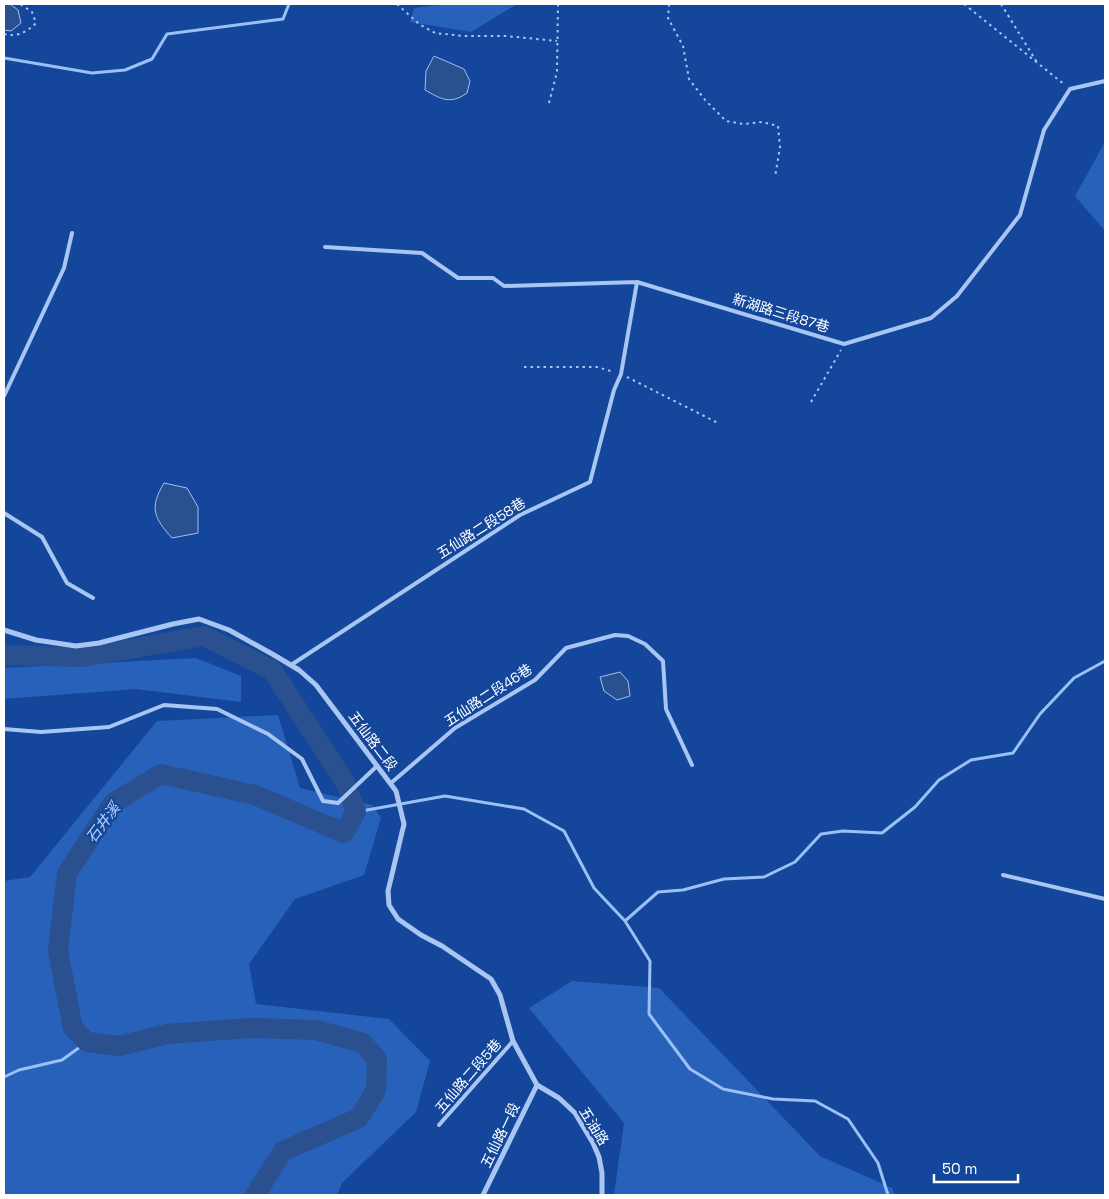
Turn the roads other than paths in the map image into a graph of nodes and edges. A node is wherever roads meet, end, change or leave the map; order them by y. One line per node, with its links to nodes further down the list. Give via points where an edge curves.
1 (1105, 81): 4 (lane, 新湖路三段87巷, via 1070,90 1044,130 1020,215 957,296 931,318 844,344)
2 (72, 233): 5 (lane, via 64,268)
3 (325, 247): 4 (lane, 新湖路三段87巷, via 422,253 458,278 493,278 504,286)
4 (637, 282): 9 (lane, 五仙路二段58巷, via 621,374 590,482 520,515)
5 (4, 396)
6 (4, 513): 7 (lane, via 42,537 67,583)
7 (93, 598)
8 (4, 630): 9 (street, 五仙路二段, via 36,640 76,646 199,619 229,630)
9 (291, 665): 11 (street, 五仙路二段, via 316,685)
10 (4, 729): 11 (lane, via 41,732 109,727 164,704 217,709 268,734 302,759 323,801 338,803)
11 (376, 766): 13 (street, 五仙路二段)
12 (692, 766): 13 (lane, 五仙路二段46巷, via 666,709 663,661 645,644 628,636 615,635 566,648 535,680 455,728)
13 (391, 783): 16 (street, 五仙路二段, via 404,824 388,891 389,905 398,918 420,935 491,979 500,994)
14 (1003, 875): 15 (lane)
15 (1105, 899)
16 (513, 1041): 17 (street, 五仙路二段); 18 (lane, 五仙路二段5巷)
17 (537, 1085): 19 (street, 五仙路一段); 20 (street, 五油路, via 559,1098 575,1113 586,1131 599,1157)
18 (439, 1125)
19 (483, 1195)
20 (602, 1195)

